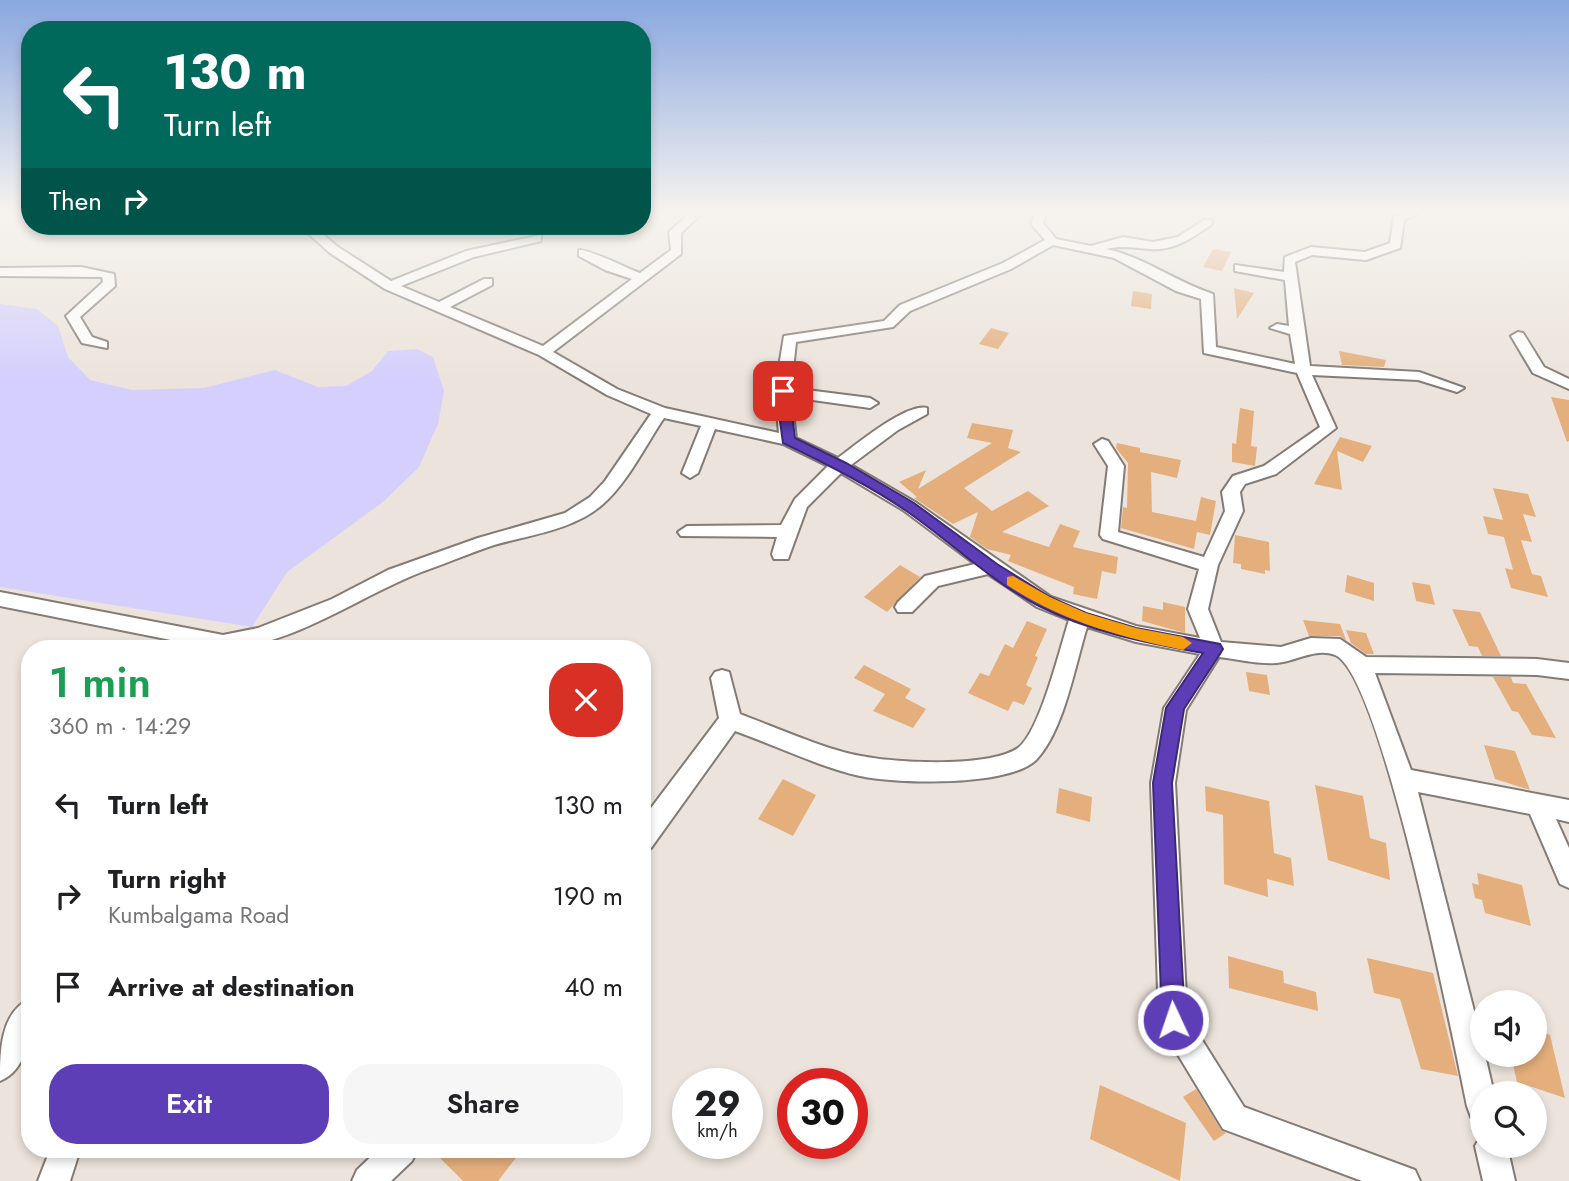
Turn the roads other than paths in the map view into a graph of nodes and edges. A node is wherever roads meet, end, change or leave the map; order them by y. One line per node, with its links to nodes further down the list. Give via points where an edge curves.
1 (364, 269): 13 (street)
2 (433, 269): 13 (street)
3 (621, 269): 10 (street)
4 (651, 269): 10 (street)
5 (999, 269): 23 (street, via 905,308 888,324 789,340)
6 (1146, 269): 20 (street, via 1208,297 1209,350)
7 (1245, 269): 11 (street)
8 (1290, 269): 11 (street)
9 (0, 272): 18 (street, via 94,270 108,274 110,283 73,316 87,340)
10 (640, 277): 19 (street)
11 (1291, 277): 16 (street)
12 (488, 282): 14 (street)
13 (390, 286): 14 (street)
14 (438, 308): 19 (street)
15 (1277, 328): 16 (street)
16 (1296, 331): 20 (street)
17 (1518, 336): 21 (street, via 1538,370)
18 (102, 345)
19 (544, 352): 26 (street, via 612,392)
20 (1303, 370): 22 (street, via 1419,376); 35 (street, via 1328,428 1270,470 1239,480 1231,492 1234,511)
21 (1569, 385)
22 (1457, 388)
23 (783, 391): 24 (street); 28 (street)
24 (870, 403)
25 (922, 411): 30 (street, via 900,420)
26 (660, 412): 27 (street); 41 (street, via 611,485 571,517 484,542 395,575 339,604 261,635)
27 (709, 424): 28 (street); 31 (street)
28 (788, 440): 30 (street)
29 (1102, 444): 35 (street, via 1116,466 1109,535)
30 (841, 466): 32 (street, via 802,503); 36 (street, via 909,506)
31 (690, 473)
32 (789, 531): 33 (street); 34 (street)
33 (687, 532)
34 (781, 554)
35 (1209, 565): 42 (street, via 1198,609)
36 (991, 567): 38 (street, via 932,581); 39 (street, via 1044,601)
37 (0, 599): 40 (street)
38 (905, 607)
39 (1080, 617): 42 (street, via 1136,634); 46 (street, via 1046,725 1027,754 992,769 961,772 860,766)
40 (208, 640)
41 (237, 640)
42 (1214, 649): 43 (street, via 1281,655 1311,646 1340,647); 60 (street, via 1175,708 1163,783 1173,1020 1234,1118)
43 (1361, 665): 44 (street); 47 (street)
44 (1569, 671)
45 (722, 678): 46 (street)
46 (730, 720): 50 (street)
47 (1403, 779): 48 (street); 54 (street)
48 (1538, 806): 49 (street); 51 (street)
49 (1569, 811)
50 (651, 828)
51 (1569, 876)
52 (21, 1029): 53 (street)
53 (0, 1066)
54 (1476, 1081)
55 (62, 1158): 58 (street)
56 (392, 1158): 59 (street)
57 (1494, 1158): 61 (street)
58 (54, 1181)
59 (368, 1181)
60 (1404, 1181)
61 (1499, 1181)

